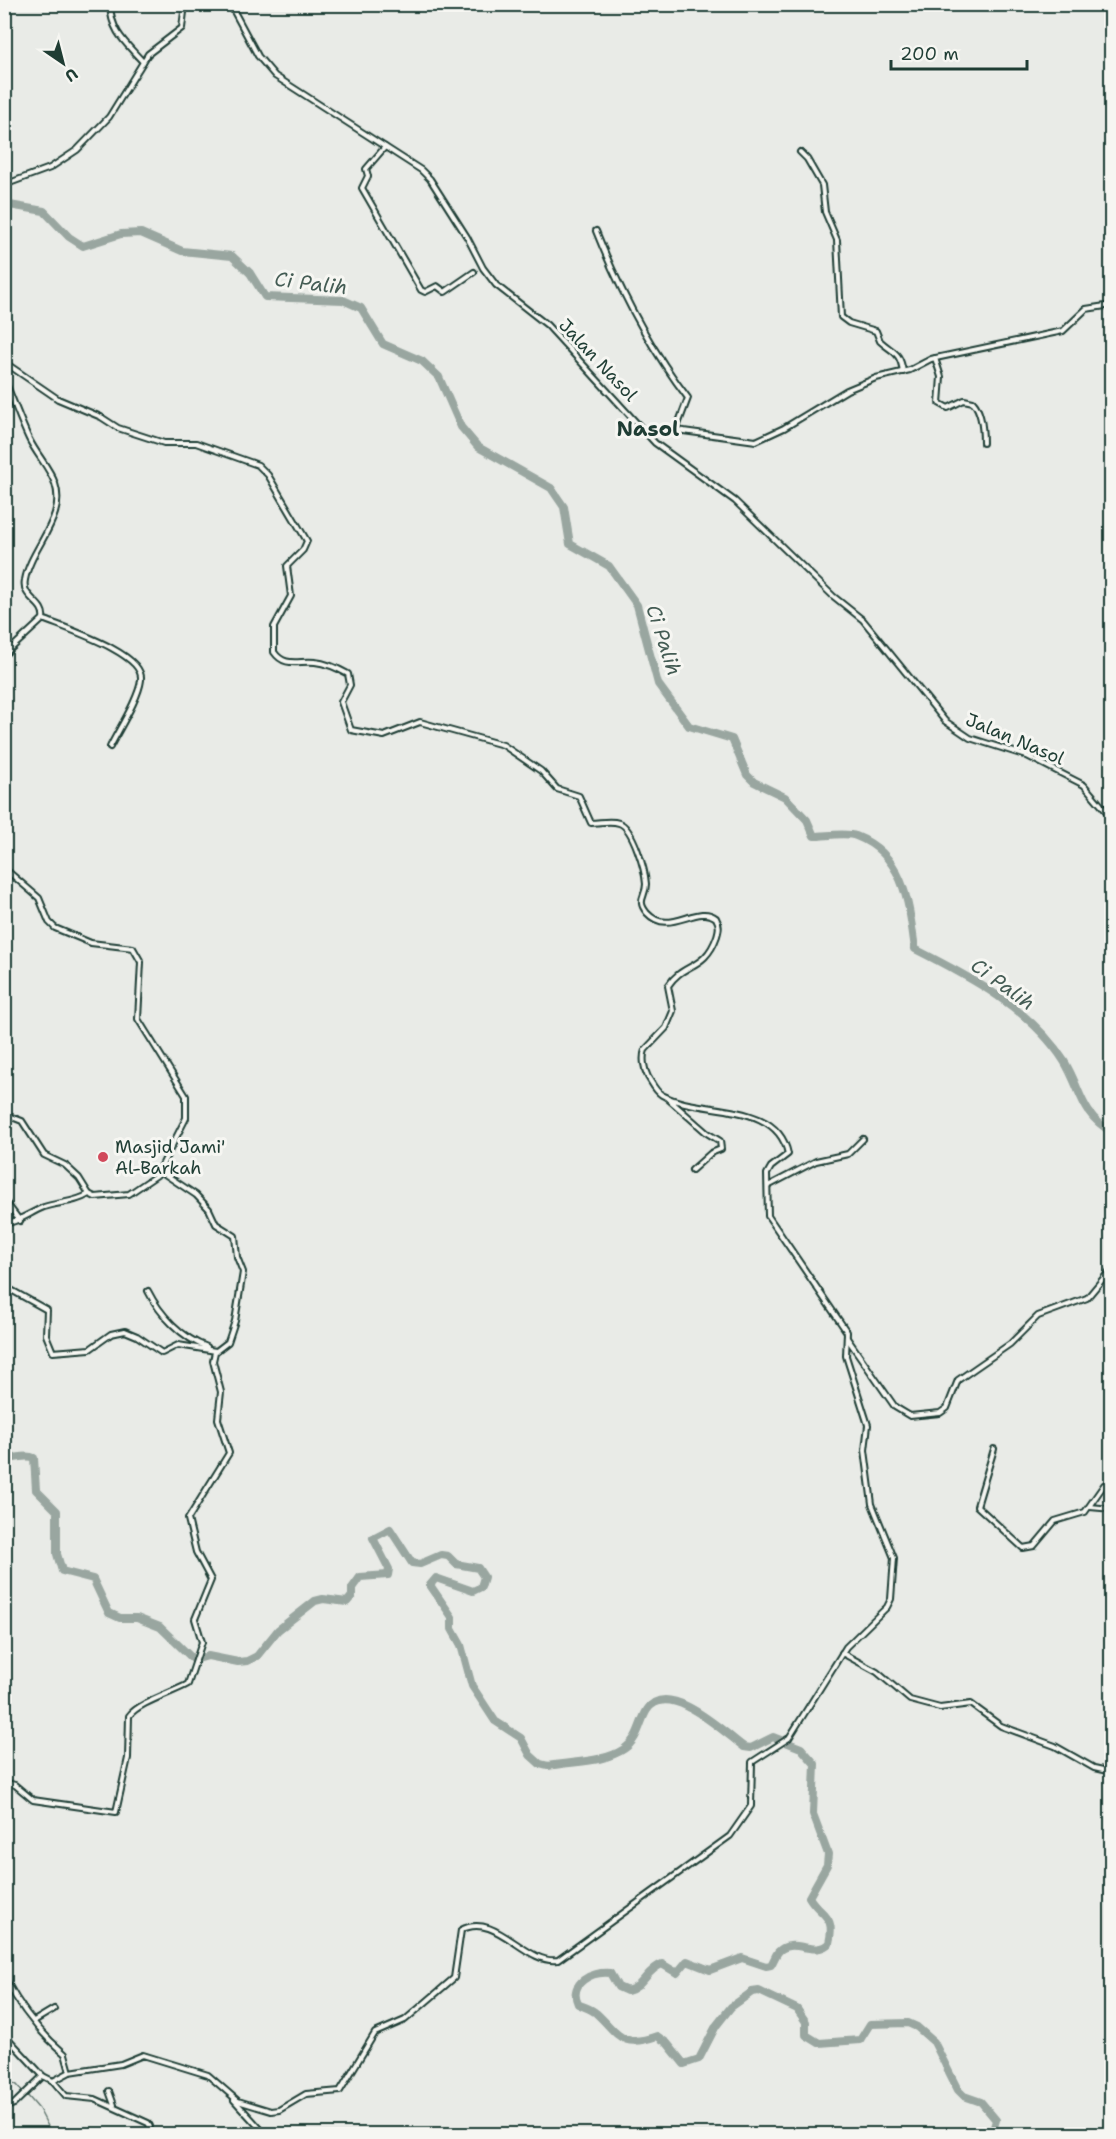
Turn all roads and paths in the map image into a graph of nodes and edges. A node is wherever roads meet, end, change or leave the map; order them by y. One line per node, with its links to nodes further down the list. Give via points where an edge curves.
1 (110, 4): 6 (street, via 110,21 115,30)
2 (185, 4): 6 (street, via 182,28)
3 (230, 4): 7 (street, Jalan Nasol, via 258,56 275,76)
4 (1098, 4): 5 (street)
5 (1112, 9)
6 (143, 62): 9 (street, via 109,117 78,150 50,168)
7 (385, 147): 11 (street, via 366,169 368,176 362,188 421,290 437,286 444,292); 18 (street, Jalan Nasol, via 430,179 496,285 547,325)
8 (800, 152): 15 (street, via 822,185 826,214 837,240 842,319 875,330 880,341 891,346 899,357)
9 (4, 185)
10 (596, 231): 17 (street, via 613,275 645,337 688,398)
11 (474, 272)
12 (1112, 305): 13 (street, via 1086,309 1062,331)
13 (935, 358): 15 (street); 19 (street, via 941,377 939,403 948,408 964,400 973,402 978,408)
14 (4, 362): 25 (street, via 58,399 118,428 164,443 196,443 264,469 308,541 287,566 291,596 274,627 274,652 291,663 317,662 348,675 350,685 341,702 351,730 384,736 420,722 506,746 544,774 557,789 579,796 591,822 612,822 627,828 645,879 641,904 650,915 677,922 703,913 716,918 719,930 712,951 669,984 671,1018 643,1054 646,1073)
15 (903, 372): 17 (street, via 847,390 756,441)
16 (4, 379): 20 (street, via 58,490 55,514 25,580 27,594 42,609)
17 (676, 430): 18 (street)
18 (646, 433): 23 (street, Jalan Nasol, via 735,501 863,620 956,730 1027,756 1084,785)
19 (983, 443)
20 (43, 619): 21 (street); 22 (street, via 125,654 138,668 141,682)
21 (4, 655)
22 (110, 747)
23 (1112, 818)
24 (4, 868): 29 (street, via 39,898 55,928 91,943 129,946 138,953 138,1019 186,1096 186,1118)
25 (665, 1096): 28 (street, via 720,1141 721,1149); 30 (street, via 752,1116 780,1132 788,1154 769,1169)
26 (4, 1114): 31 (street, via 24,1122 44,1155 79,1178)
27 (863, 1139): 30 (street, via 848,1154 816,1161)
28 (692, 1170)
29 (160, 1171): 31 (street, via 124,1196); 39 (street, via 201,1200 216,1224 236,1238 237,1257 243,1269 234,1325 228,1342)
30 (767, 1187): 38 (street, via 766,1210 771,1222 844,1327)
31 (89, 1194): 33 (street, via 44,1207)
32 (4, 1200): 33 (street)
33 (21, 1221): 34 (street)
34 (4, 1224)
35 (1112, 1268): 38 (street, via 1087,1298 1038,1316 1010,1344 958,1380 947,1408 940,1413 910,1416 895,1407)
36 (4, 1286): 39 (street, via 47,1310 46,1335 53,1352 90,1349 111,1334 125,1331 162,1353 178,1345)
37 (148, 1291): 39 (street, via 177,1329)
38 (847, 1338): 44 (street, via 846,1356 868,1425 865,1454 872,1504 895,1564 890,1603)
39 (216, 1351): 46 (street, via 213,1364 221,1392 218,1419 229,1453 188,1519 196,1552 211,1580 195,1619 203,1640 188,1684 140,1706 129,1716 128,1758 116,1812 33,1800 15,1785)
40 (994, 1449): 42 (street, via 976,1506 1023,1548 1034,1546 1055,1521 1082,1514)
41 (1112, 1483): 42 (street, via 1104,1485)
42 (1090, 1507): 43 (street)
43 (1112, 1509)
44 (842, 1653): 45 (street, via 878,1672 910,1700 940,1708 971,1704 1001,1726 1094,1768); 55 (street, via 789,1738 752,1762 751,1806 730,1836 566,1956 550,1961 485,1927 465,1927 459,1934 454,1978 405,2020 375,2033 341,2090 306,2094 274,2111 241,2103)
45 (1112, 1772)
46 (4, 1782)
47 (6, 1980): 49 (street)
48 (54, 2009): 49 (street)
49 (34, 2021): 51 (street, via 56,2049 64,2053)
50 (4, 2034): 52 (street)
51 (70, 2072): 53 (street); 55 (street, via 121,2064 143,2055 208,2075)
52 (43, 2076): 53 (street); 57 (street, via 14,2104)
53 (53, 2081): 56 (street, via 66,2096)
54 (109, 2091): 56 (street)
55 (230, 2094): 59 (street)
56 (114, 2105): 58 (street, via 149,2124)
57 (4, 2108)
58 (147, 2134)
59 (265, 2134)

